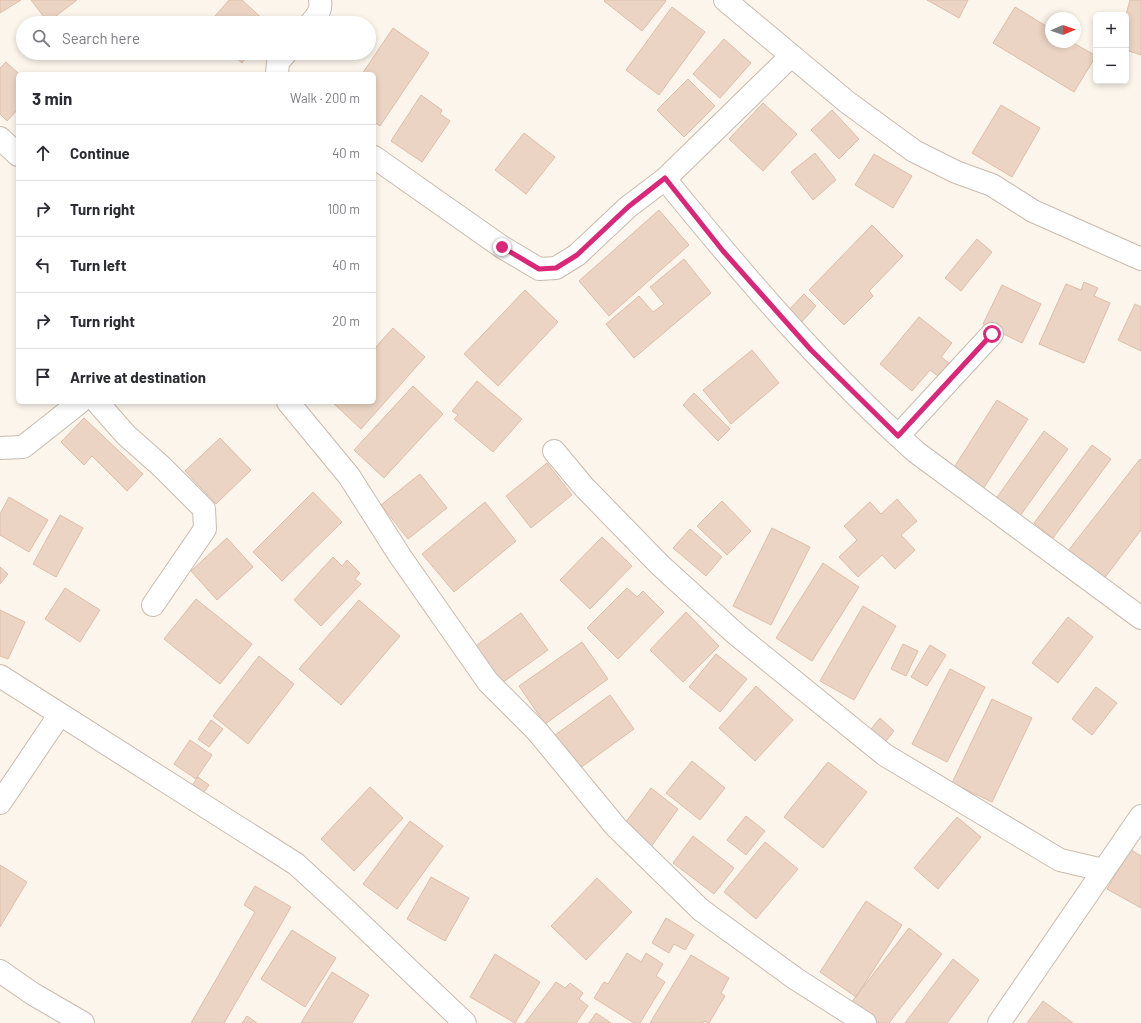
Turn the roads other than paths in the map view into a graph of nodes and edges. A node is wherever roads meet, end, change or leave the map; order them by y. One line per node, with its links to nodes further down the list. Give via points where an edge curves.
1 (320, 0): 3 (street)
2 (725, 0): 4 (street)
3 (317, 16)
4 (790, 57): 10 (street); 11 (street, via 846,102 914,151 956,172 992,185 1034,211)
5 (280, 60): 6 (street)
6 (277, 72)
7 (0, 138): 8 (street)
8 (16, 153)
9 (376, 158): 10 (street, via 502,247 539,269 556,268 577,255 628,207)
10 (665, 178): 16 (street, via 723,251 806,344)
11 (1141, 259)
12 (992, 334): 16 (street)
13 (77, 404): 17 (street, via 23,447)
14 (99, 404): 19 (street, via 126,435 204,509 205,529)
15 (290, 404): 29 (street, via 350,476 400,556 488,682 537,731 616,826 701,910 796,979)
16 (898, 436): 20 (street, via 916,452)
17 (0, 448)
18 (554, 451): 25 (street, via 584,487 661,566 737,635 885,755 1060,860)
19 (153, 605)
20 (1141, 618)
21 (0, 676): 22 (street)
22 (60, 714): 23 (street); 28 (street, via 296,864)
23 (0, 803)
24 (1141, 816): 25 (street)
25 (1103, 870): 30 (street)
26 (0, 971): 27 (street)
27 (83, 1023)
28 (465, 1023)
29 (865, 1023)
30 (999, 1023)

